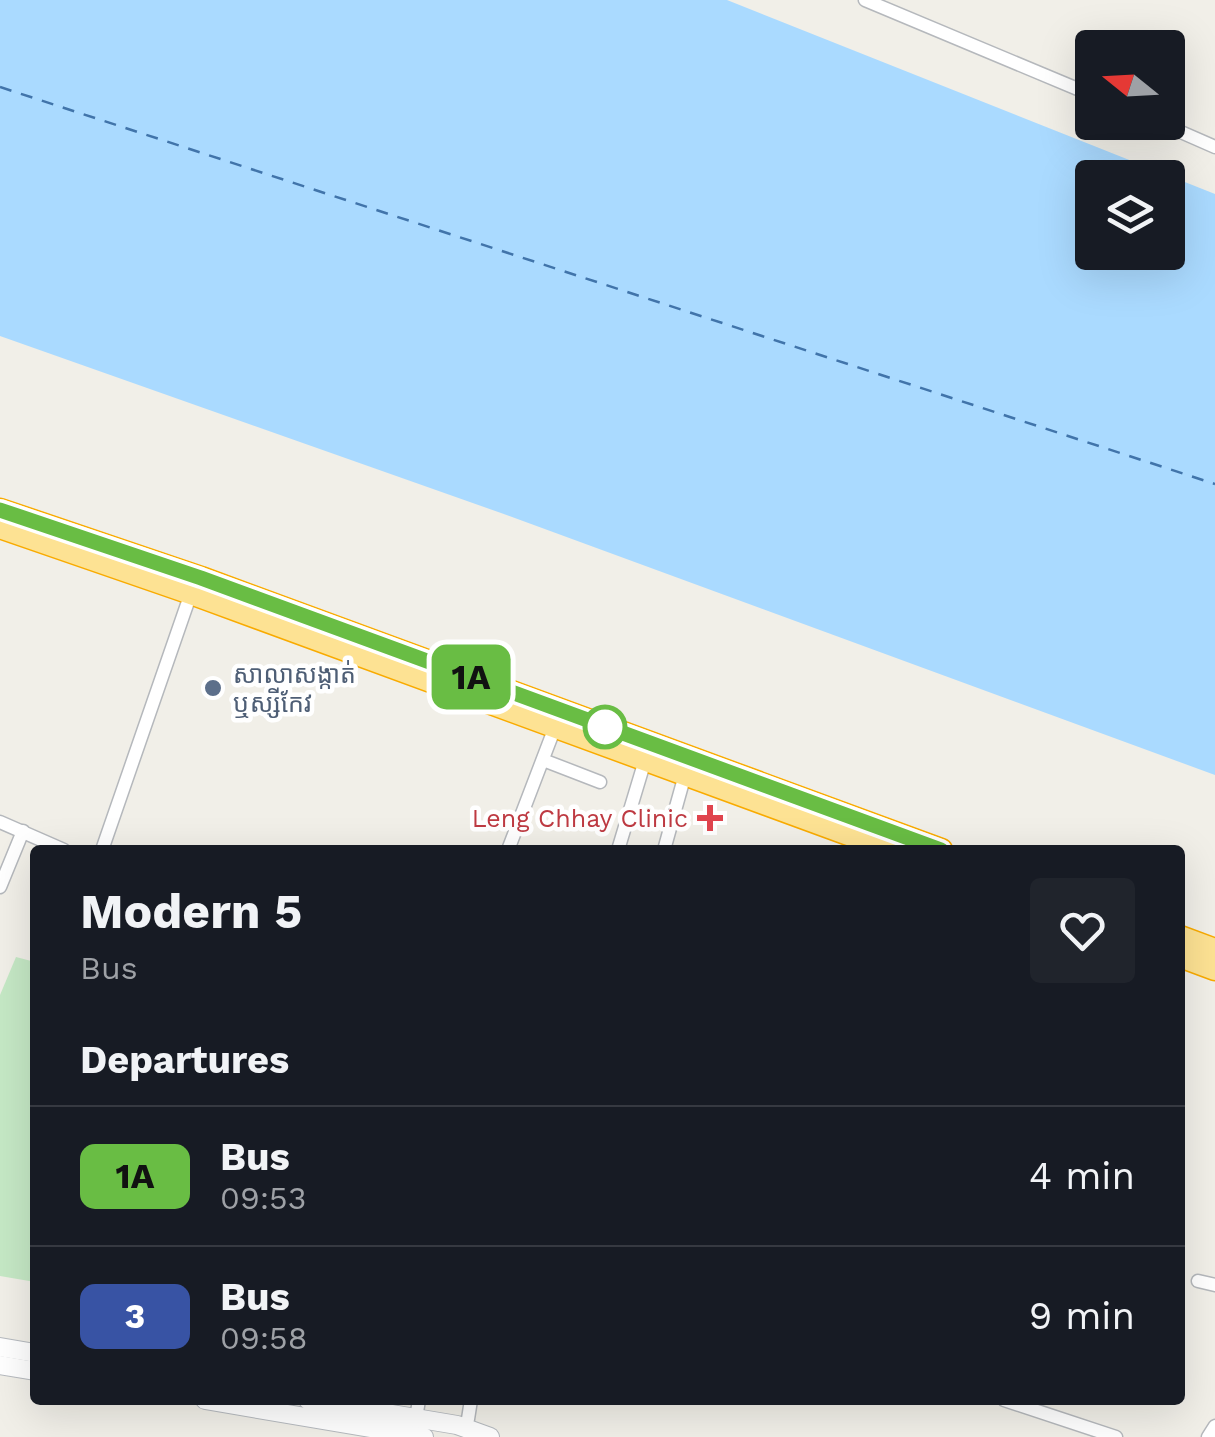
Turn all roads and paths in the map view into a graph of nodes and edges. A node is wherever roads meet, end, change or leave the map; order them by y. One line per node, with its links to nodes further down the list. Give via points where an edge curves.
1 (865, 0): 2 (street)
2 (1075, 88)
3 (1185, 134): 4 (street)
4 (1215, 147)
5 (0, 510): 8 (highway, via 183,572)
6 (0, 528): 7 (highway)
7 (191, 593): 8 (highway); 16 (street)
8 (558, 718): 9 (highway); 10 (street)
9 (648, 752): 11 (highway); 18 (street)
10 (543, 760): 12 (street); 17 (street)
11 (688, 767): 19 (street); 20 (highway); 21 (highway)
12 (600, 782)
13 (0, 822): 14 (street)
14 (23, 831): 15 (street); 22 (street)
15 (53, 845)
16 (104, 845)
17 (510, 845)
18 (620, 845)
19 (665, 845)
20 (880, 845)
21 (926, 845)
22 (0, 888)
23 (1185, 939): 24 (highway)
24 (1215, 950)
25 (1185, 958): 26 (highway)
26 (1215, 969)
27 (1198, 1281): 28 (street)
28 (1215, 1285)
29 (0, 1347): 30 (street)
30 (30, 1352)
31 (0, 1365): 32 (street)
32 (30, 1370)
33 (283, 1405): 36 (street)
34 (470, 1405): 39 (street)
35 (1019, 1405): 41 (street)
36 (331, 1408): 37 (street); 40 (street)
37 (417, 1409): 39 (street)
38 (1215, 1426): 42 (street)
39 (476, 1434)
40 (424, 1437)
41 (1116, 1437)
42 (1208, 1437)

